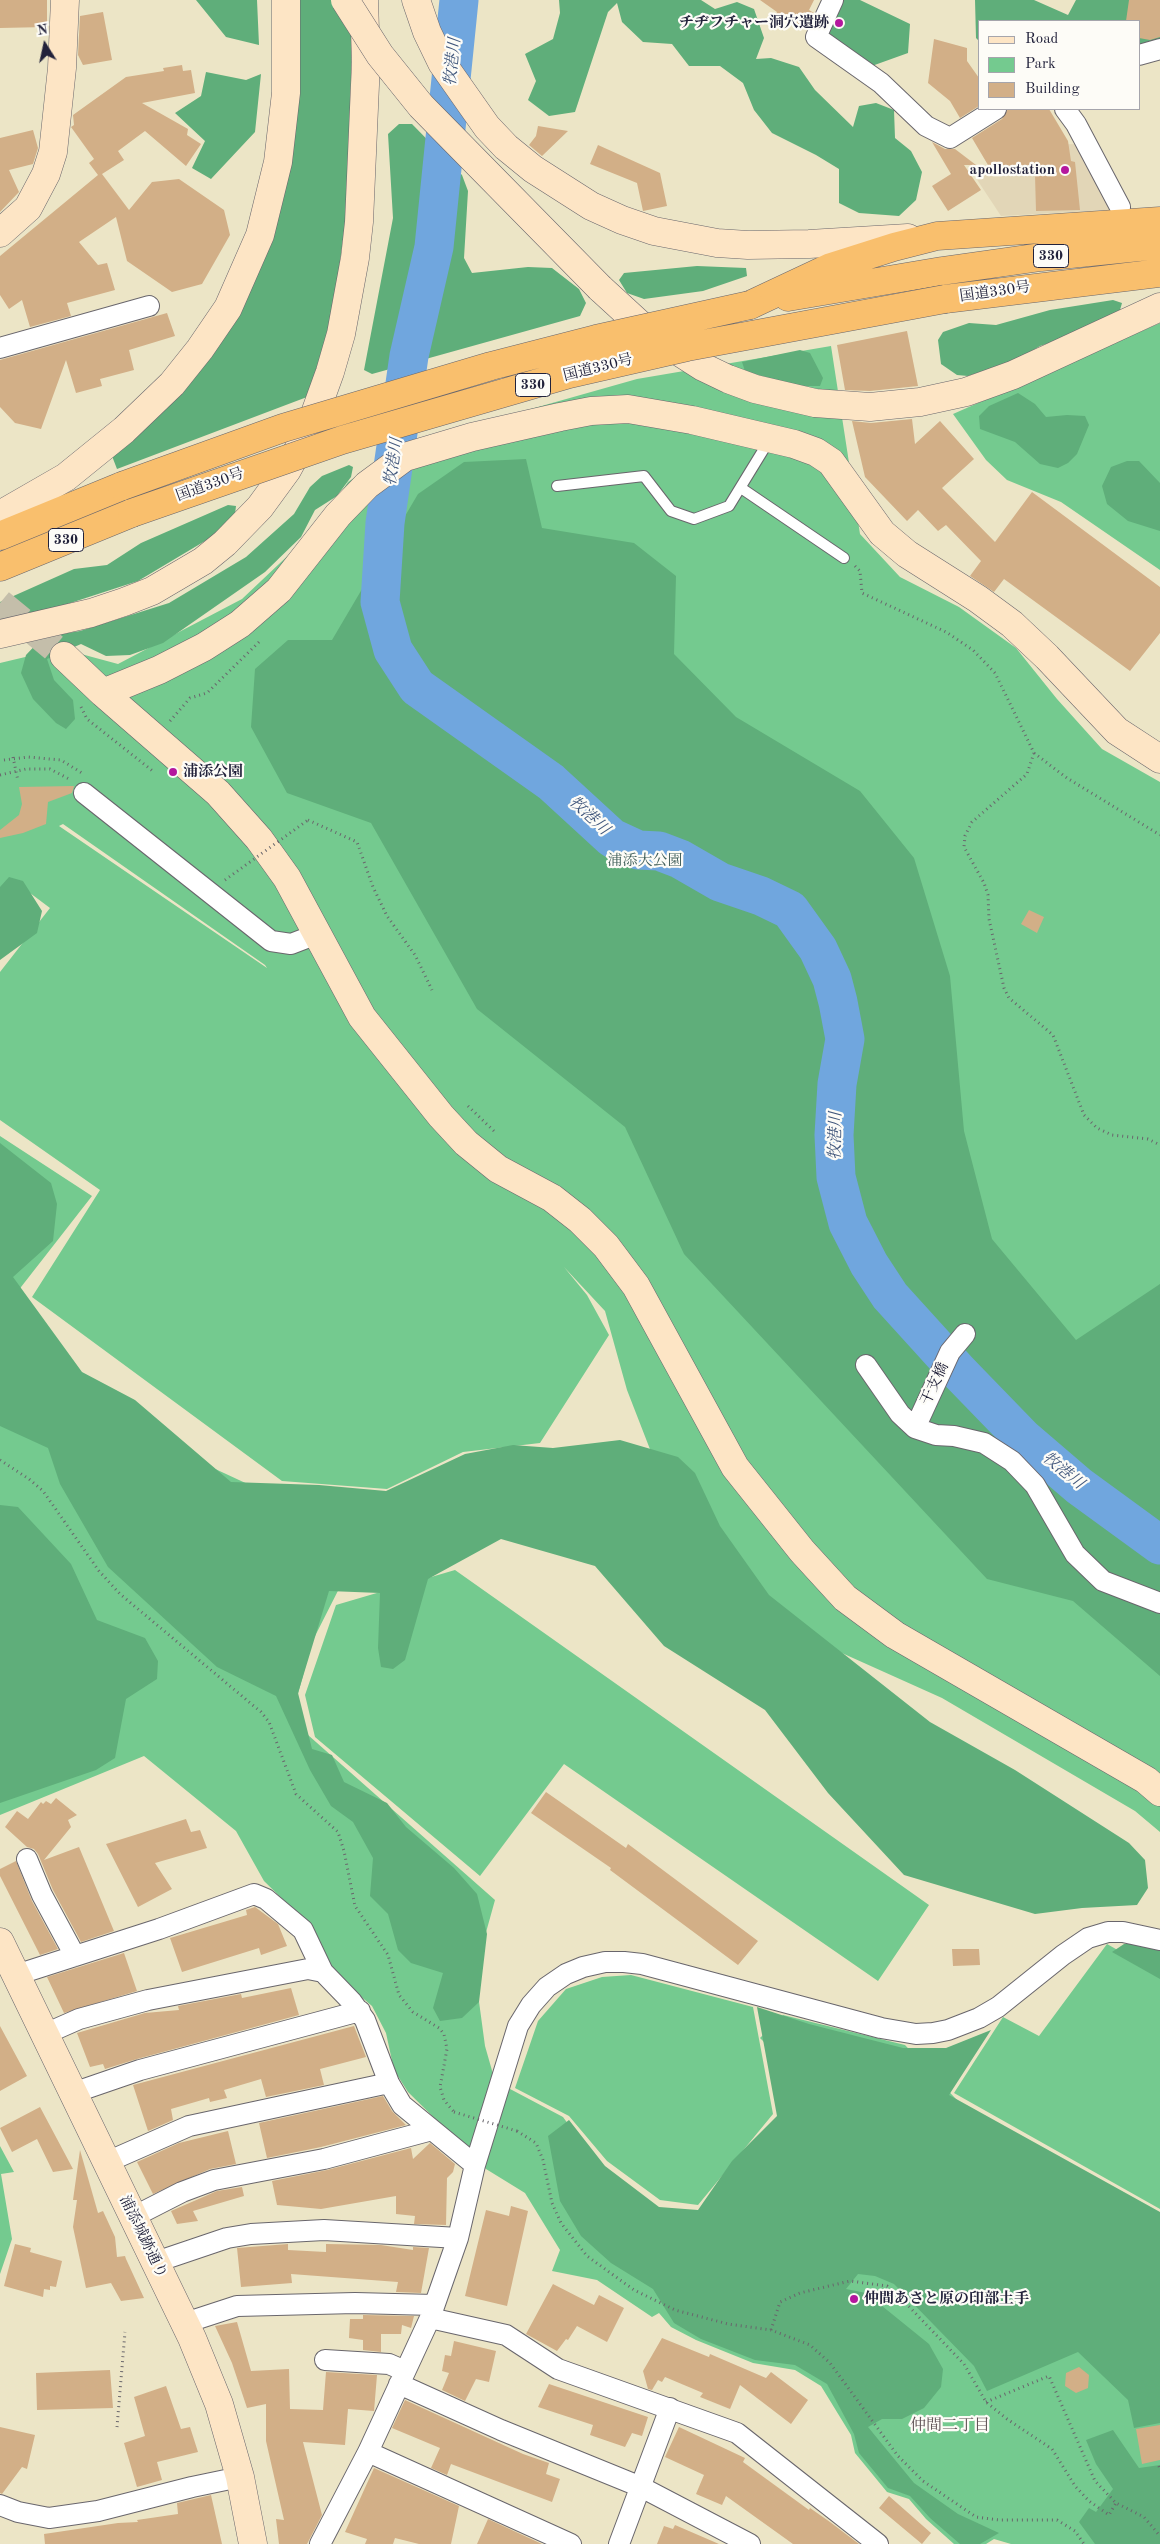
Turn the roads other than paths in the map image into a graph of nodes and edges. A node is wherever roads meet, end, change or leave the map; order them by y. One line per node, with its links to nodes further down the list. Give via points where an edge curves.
1 (65, 0): 13 (main road, via 53,152 46,174 28,208)
2 (286, 0): 24 (main road, via 286,93 278,162 260,235 228,308 172,384 124,430 66,477)
3 (345, 0): 19 (main road, bridge, via 380,55 421,106 600,288 648,332 703,367 755,388 816,403 870,407 920,402 966,392 1013,375)
4 (364, 0): 28 (main road, via 366,62 355,258 338,344 309,430 260,508 203,561 152,591 124,602)
5 (416, 0): 14 (main road, via 442,63 486,127 512,153 560,188 622,220 687,239 748,245 823,244)
6 (832, 0): 9 (street, via 816,37 882,83 926,126 950,138)
7 (1160, 49): 8 (street)
8 (1140, 55)
9 (994, 110)
10 (1066, 110): 11 (street)
11 (1120, 207)
12 (1160, 222): 14 (highway)
13 (0, 233)
14 (937, 236): 17 (highway, 330, via 831,267)
15 (1160, 245): 17 (highway, 国道330号 / 330, via 942,271)
16 (1160, 273): 27 (highway, 国道330号 / 330, bridge, via 945,299 754,333 569,374 342,440 132,513)
17 (750, 305): 25 (highway, 国道330号 / 330, bridge, via 491,366 284,428 122,486)
18 (148, 306): 20 (street)
19 (1160, 307)
20 (0, 348)
21 (771, 438): 23 (lane); 30 (main road, via 628,409 591,411 472,437 405,457 367,485 338,515 280,590 240,624 167,666); 31 (main road, via 816,452 832,462 882,533 907,554 1012,624 1117,731)
22 (557, 486): 23 (lane, via 644,476 671,511 694,519 729,506)
23 (740, 488): 26 (lane)
24 (0, 515)
25 (0, 536)
26 (844, 558)
27 (0, 567)
28 (0, 634)
29 (64, 656): 30 (main road)
30 (103, 693): 33 (main road, via 218,792 259,839 287,878)
31 (1160, 759)
32 (84, 793): 33 (street, via 271,941 291,944)
33 (317, 934): 38 (main road, via 362,1017 466,1143 498,1169 552,1198 606,1246 636,1286 735,1468 845,1598 895,1634 1138,1775)
34 (965, 1334): 36 (street, 干支橋, via 950,1352)
35 (866, 1365): 36 (street, via 900,1414)
36 (918, 1422): 37 (street, via 936,1435 984,1443 1012,1461 1034,1485 1066,1541 1089,1568 1104,1581)
37 (1160, 1603)
38 (1160, 1792)
39 (27, 1859): 42 (street, via 42,1896)
40 (1160, 1940): 51 (street, via 1123,1932 1097,1934 1078,1944 1020,1991 980,2018 948,2030 916,2034 881,2028 642,1964 605,1962 583,1967 547,1987 518,2026)
41 (0, 1942): 44 (main road, 浦添城跡通り)
42 (75, 1956): 43 (street, via 254,1894 266,1899 303,1930); 44 (street)
43 (323, 1972): 45 (street); 46 (street, via 308,1969 148,2000 79,2019)
44 (16, 1975): 46 (main road, 浦添城跡通り)
45 (360, 2011): 47 (street); 48 (street, via 140,2070)
46 (45, 2034): 48 (main road, 浦添城跡通り)
47 (389, 2083): 49 (street, via 402,2105); 50 (street, via 189,2126)
48 (73, 2093): 50 (main road, 浦添城跡通り)
49 (432, 2130): 51 (street); 52 (street, via 324,2159 214,2180)
50 (106, 2162): 52 (main road, 浦添城跡通り)
51 (475, 2165): 53 (street)
52 (133, 2217): 54 (main road, 浦添城跡通り)
53 (458, 2238): 54 (street, via 324,2230 251,2234 227,2238); 55 (street)
54 (156, 2262): 56 (main road, 浦添城跡通り)
55 (432, 2312): 56 (street, via 355,2303 237,2306); 58 (street); 59 (street, via 506,2335 558,2369)
56 (185, 2323): 61 (main road, 浦添城跡通り, via 219,2404)
57 (325, 2360): 58 (street, via 389,2364)
58 (402, 2377): 60 (street); 62 (street, via 501,2430)
59 (670, 2408): 62 (street); 69 (street, via 737,2434)
60 (368, 2452): 65 (street); 66 (street)
61 (240, 2478): 63 (street, via 98,2511 49,2518); 64 (main road, 浦添城跡通り)
62 (641, 2488): 67 (street); 68 (street)
63 (0, 2505)
64 (253, 2544)
65 (320, 2544)
66 (571, 2544)
67 (619, 2544)
68 (750, 2544)
69 (878, 2544)

